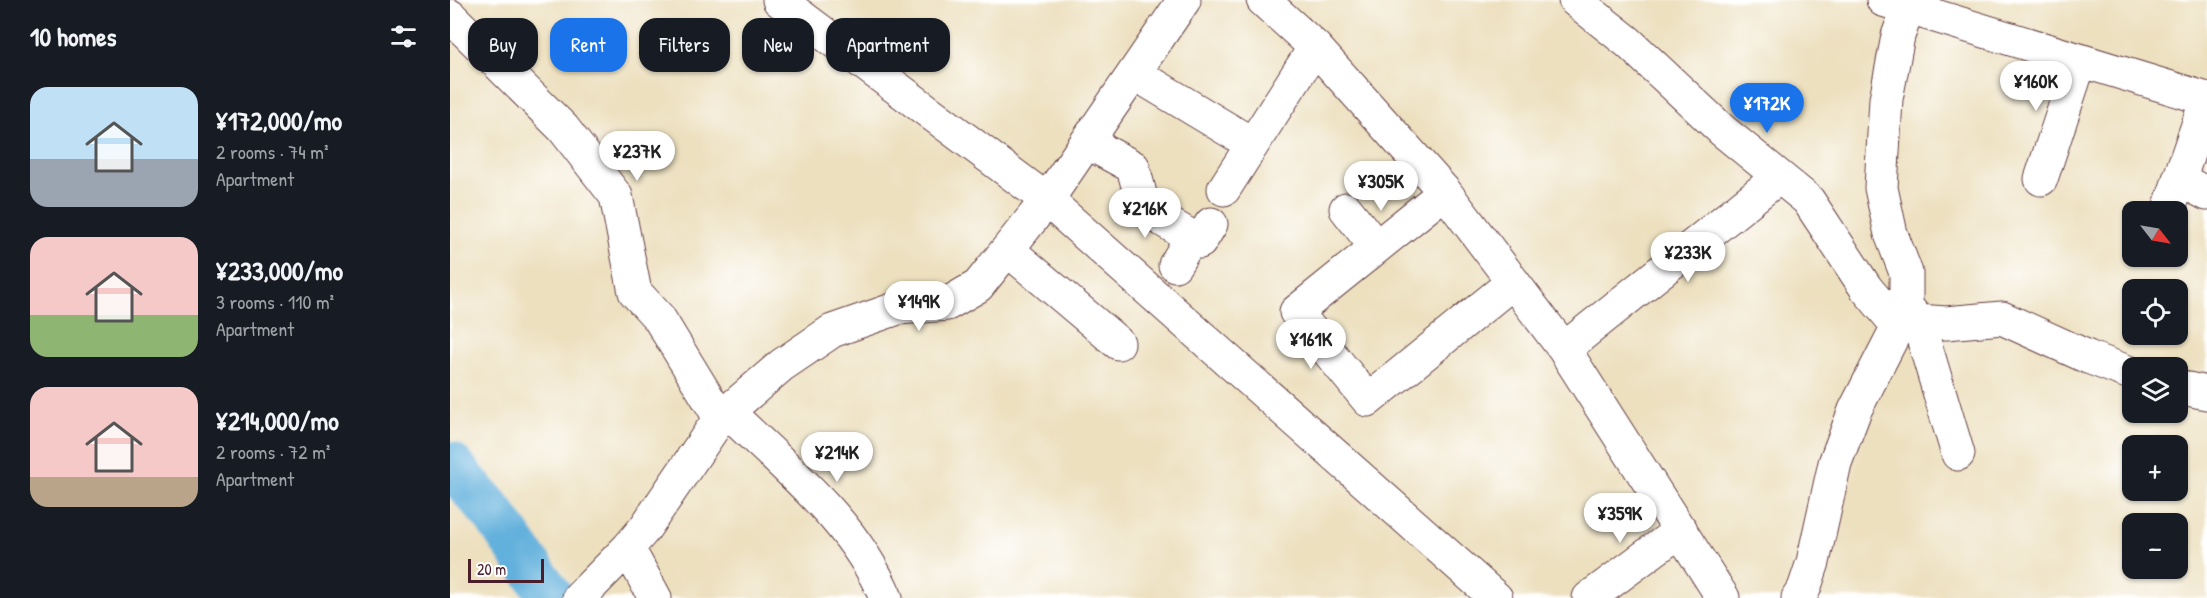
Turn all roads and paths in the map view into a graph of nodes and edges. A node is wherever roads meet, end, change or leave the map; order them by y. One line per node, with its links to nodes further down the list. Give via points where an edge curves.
1 (779, 0): 18 (street)
2 (1184, 0): 9 (street)
3 (1263, 0): 7 (street)
4 (1575, 0): 13 (street, via 1628,42 1723,131)
5 (1896, 4): 8 (street); 25 (street, via 1898,36 1886,99 1881,188 1891,234 1906,273)
6 (450, 16): 31 (street, via 563,128 616,196 635,292 659,318)
7 (1315, 47): 12 (street); 17 (street)
8 (2080, 61): 10 (street); 14 (street)
9 (1134, 73): 11 (street); 12 (street)
10 (2207, 99): 15 (street)
11 (1087, 142): 18 (street); 23 (street, via 1133,167 1144,209 1201,231)
12 (1252, 144): 16 (street)
13 (1779, 177): 25 (street, via 1808,200 1866,288); 27 (street)
14 (2041, 179)
15 (2193, 186): 19 (street)
16 (1224, 189)
17 (1445, 192): 21 (street); 24 (street)
18 (1047, 200): 22 (street); 38 (street)
19 (2179, 201)
20 (1346, 209): 21 (street)
21 (1376, 247): 24 (street, via 1296,312 1368,400)
22 (1008, 250): 26 (street); 31 (street, via 978,285 947,304 898,308 832,331 782,365)
23 (1175, 265)
24 (1513, 282): 27 (street)
25 (1908, 318): 28 (street, via 1946,323 2002,318); 32 (street); 41 (street, via 1854,410 1835,463 1813,562)
26 (1118, 343)
27 (1564, 349): 33 (street)
28 (2122, 370)
29 (2188, 389): 30 (street)
30 (2207, 393)
31 (724, 415): 34 (street); 37 (street, via 837,518 876,573)
32 (1958, 454)
33 (1681, 530): 39 (street); 40 (street)
34 (628, 548): 35 (street); 36 (street)
35 (579, 598)
36 (655, 598)
37 (886, 598)
38 (1496, 598)
39 (1589, 598)
40 (1724, 598)
41 (1798, 598)

